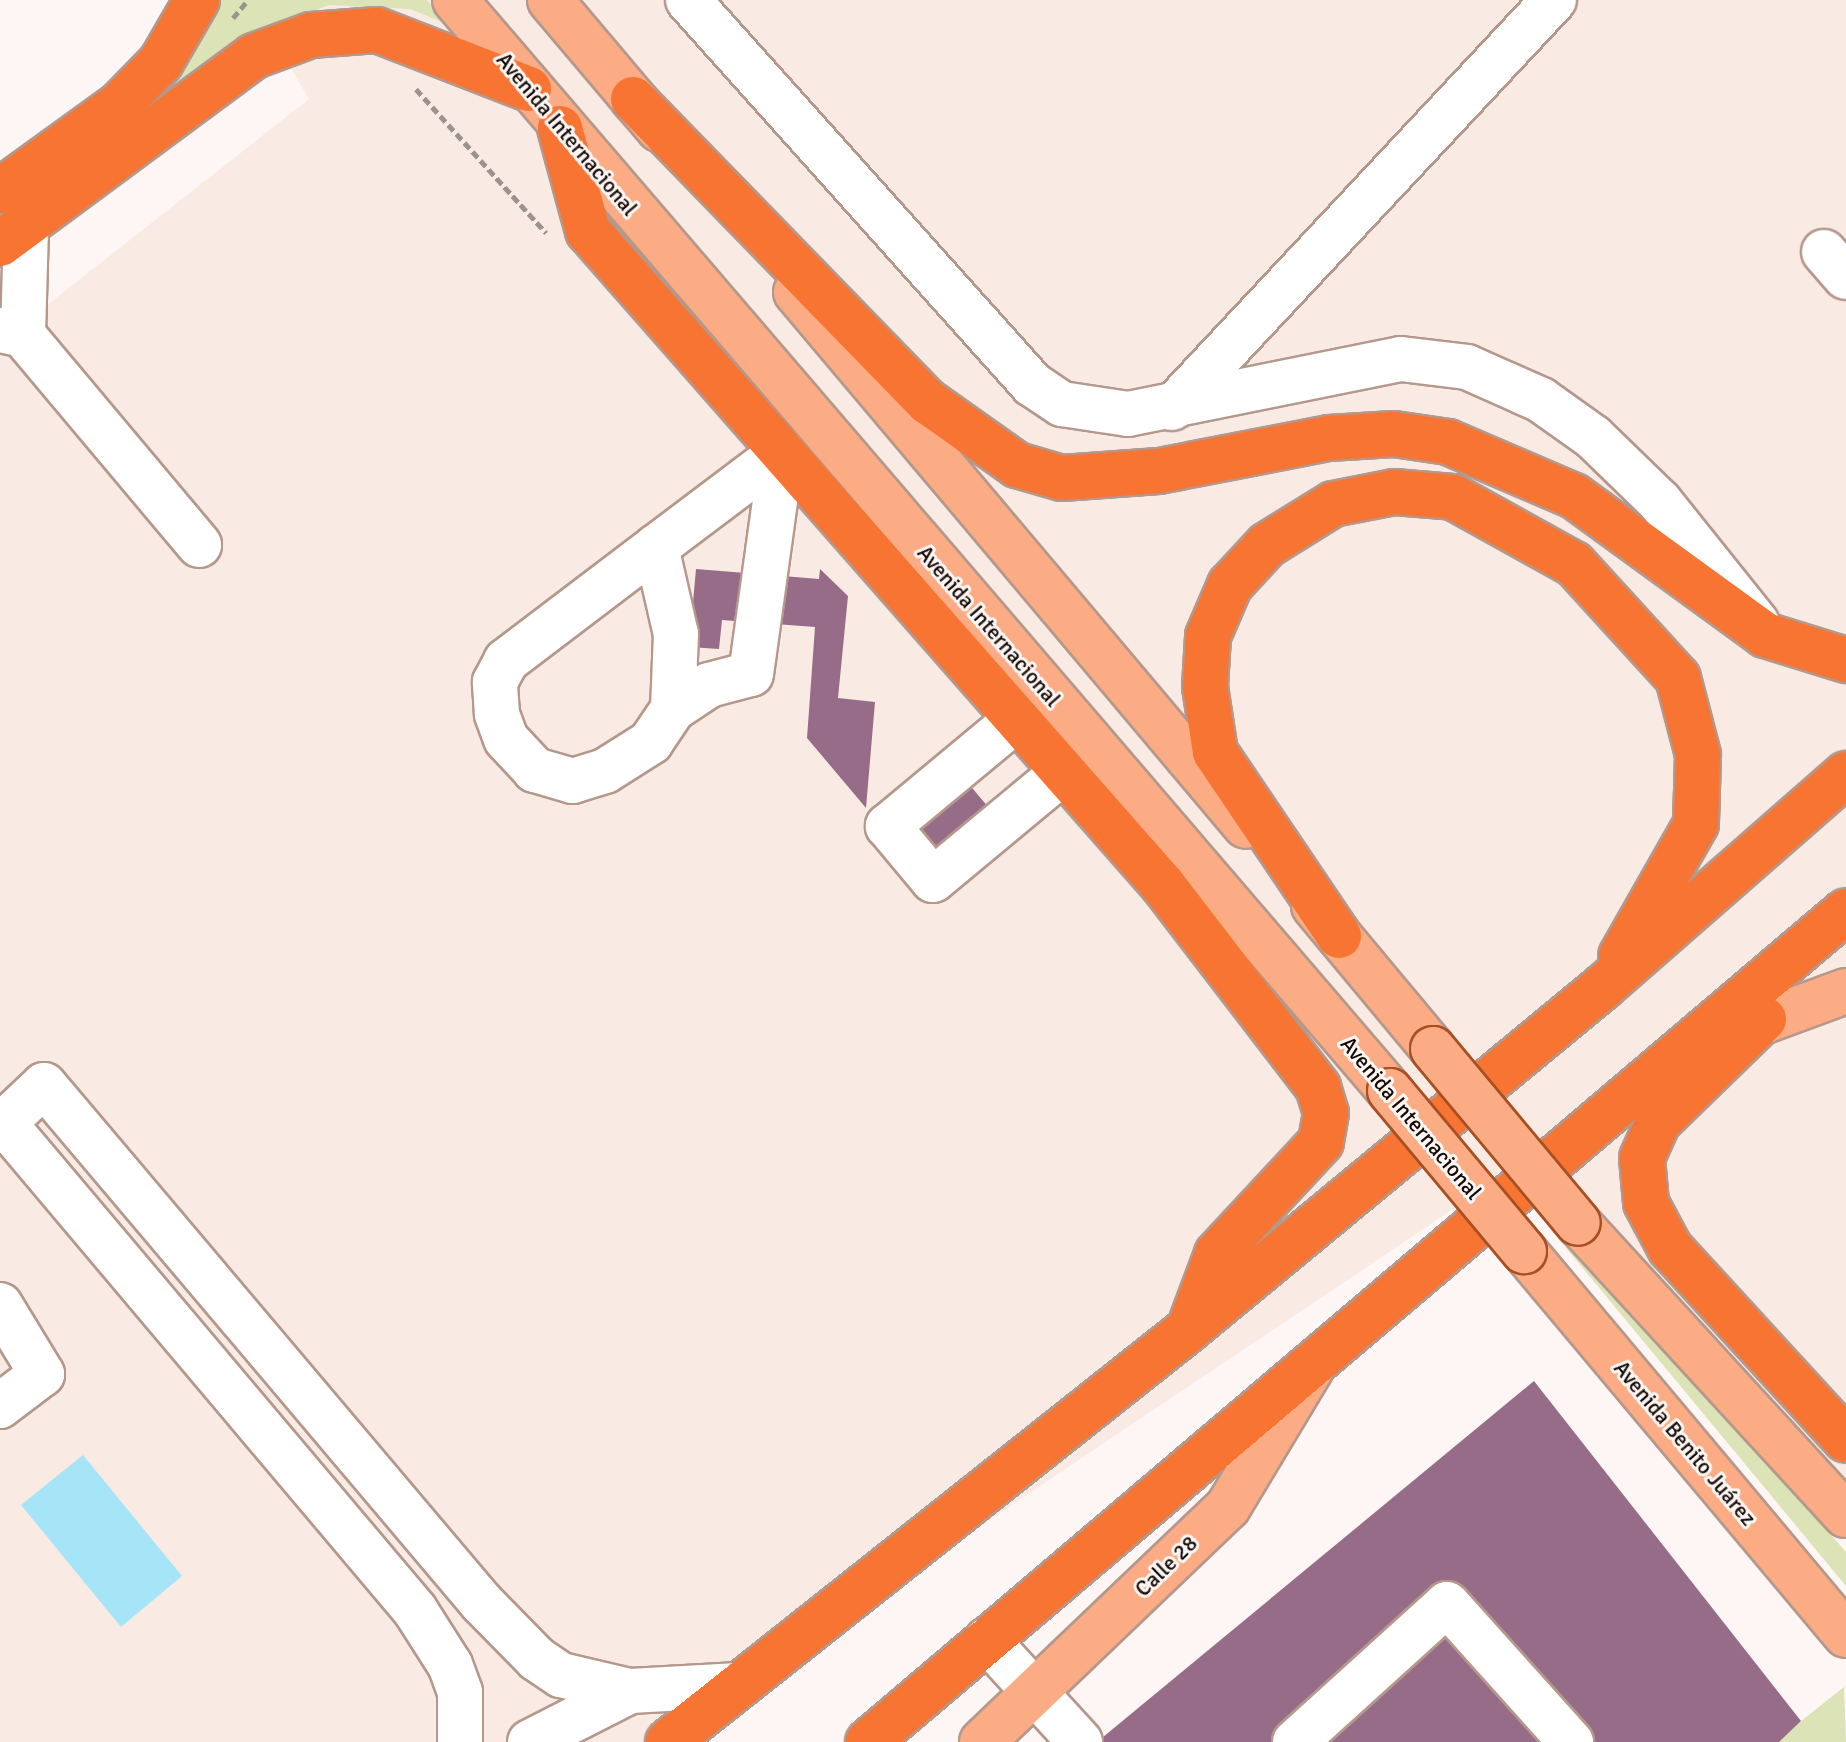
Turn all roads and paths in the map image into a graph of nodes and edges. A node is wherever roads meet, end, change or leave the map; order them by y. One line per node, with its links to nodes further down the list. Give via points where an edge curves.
1 (197, 0): 10 (highway, via 161,62)
2 (455, 0): 7 (main road, Avenida Internacional)
3 (550, 0): 8 (main road)
4 (688, 0): 13 (street, via 1032,384 1062,404 1128,414)
5 (1554, 0): 13 (street)
6 (410, 82): 11 (path)
7 (529, 89): 9 (main road, Avenida Internacional); 10 (highway, via 377,30 311,35 254,56)
8 (633, 99): 17 (highway, via 928,402 1017,465 1062,478 1159,471 1329,438 1394,434 1448,442 1574,496); 24 (main road)
9 (560, 128): 14 (highway, via 588,231); 30 (main road, Avenida Internacional, bridge)
10 (9, 220): 12 (street)
11 (557, 246)
12 (11, 332): 15 (street)
13 (1172, 408): 17 (street, via 1401,359 1467,367 1564,414 1616,457 1702,551)
14 (782, 452): 16 (street); 19 (street, via 751,674 709,685); 20 (highway)
15 (199, 545)
16 (656, 547): 19 (street, via 676,634); 19 (street, via 506,661 495,682 497,714 506,739 535,770 573,781 651,742)
17 (1765, 635): 18 (highway)
18 (1846, 660)
19 (673, 709)
20 (1017, 719): 21 (highway); 21 (street, via 888,826 933,880)
21 (1063, 772): 34 (highway, via 1270,1024 1318,1087 1326,1113 1321,1142 1217,1254)
22 (1846, 774): 26 (highway)
23 (1846, 911): 35 (highway)
24 (1339, 936): 26 (highway, via 1215,752 1205,687 1208,636 1230,585 1258,555 1323,509 1394,492 1453,497 1574,564 1678,678 1698,755 1696,824); 38 (main road, bridge, via 1578,1223)
25 (1846, 945): 28 (highway)
26 (1604, 986): 34 (highway)
27 (1846, 991): 28 (main road)
28 (1759, 1023): 37 (highway, via 1658,1122 1642,1158 1646,1203 1670,1248)
29 (2, 1124): 31 (street, via 44,1085); 33 (street)
30 (1524, 1251): 39 (main road, Avenida Benito Juárez)
31 (219, 1293): 33 (street); 42 (street, via 510,1636 561,1675)
32 (0, 1305): 36 (street, via 42,1374)
33 (177, 1328): 45 (street, via 433,1636 460,1692)
34 (1189, 1329): 41 (highway)
35 (1315, 1362): 40 (highway); 43 (main road, Calle 28, via 1228,1507)
36 (0, 1406)
37 (1846, 1440)
38 (1846, 1515)
39 (1846, 1635)
40 (987, 1640): 43 (street); 48 (highway)
41 (739, 1685): 42 (street); 47 (highway)
42 (630, 1691): 46 (street)
43 (1035, 1692): 49 (main road, Calle 28); 50 (street)
44 (1551, 1735): 51 (street, via 1447,1604)
45 (460, 1742)
46 (530, 1742)
47 (668, 1742)
48 (868, 1742)
49 (982, 1742)
50 (1080, 1742)
51 (1295, 1742)

